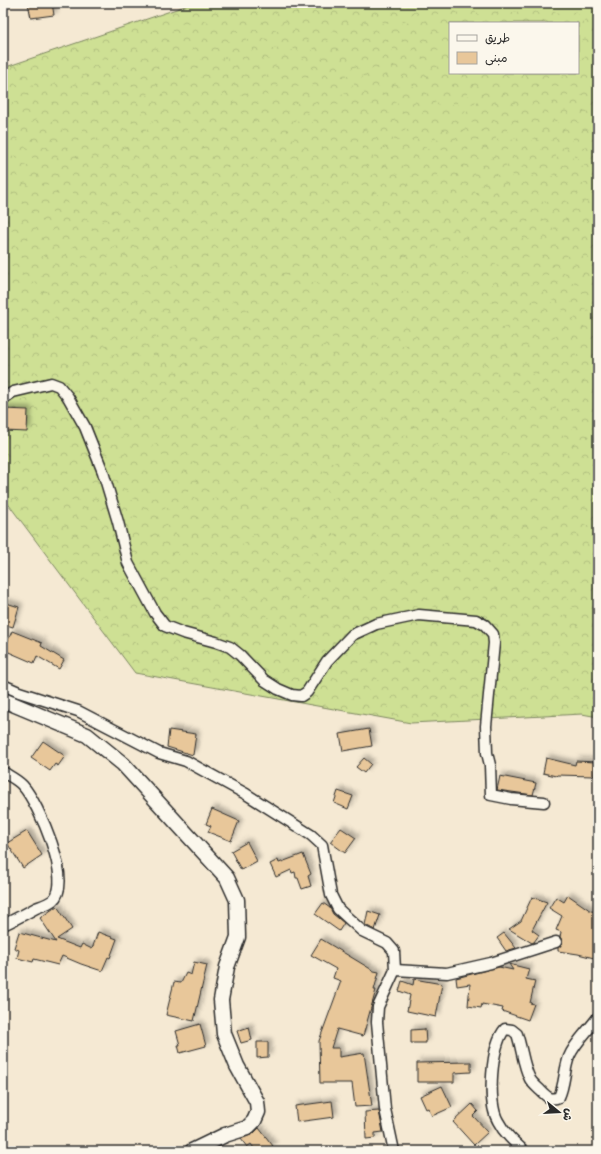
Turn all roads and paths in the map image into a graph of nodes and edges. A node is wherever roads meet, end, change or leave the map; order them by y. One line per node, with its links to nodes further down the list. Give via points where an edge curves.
1 (3, 399): 5 (street, via 13,392 51,383 59,386 86,426 103,472 128,563 165,626 230,647 264,680 278,689 301,696 308,692 327,661 352,635 376,624 419,615 476,620 485,625 493,634 494,643 486,726 491,795)
2 (3, 685): 8 (street, via 78,711 160,753 186,761 246,794 311,835 322,845 331,895 338,909 362,931 387,943 394,951)
3 (3, 700): 10 (street, via 87,735 123,764 227,878 237,900 238,936 227,967 221,1000 223,1027 237,1066 257,1102 258,1112 254,1122 247,1128 224,1135)
4 (3, 772): 6 (street, via 23,785 33,799 48,831 57,860 59,882 53,900)
5 (544, 802)
6 (3, 925)
7 (556, 942): 8 (street, via 491,963 447,973)
8 (395, 970): 11 (street, via 378,1007 376,1022 386,1109)
9 (598, 1017): 12 (street, via 573,1049 568,1059 562,1091 555,1099 547,1097 531,1080 517,1034 505,1029 502,1033 493,1059 492,1099 497,1120 506,1134)
10 (192, 1151)
11 (394, 1151)
12 (524, 1151)

